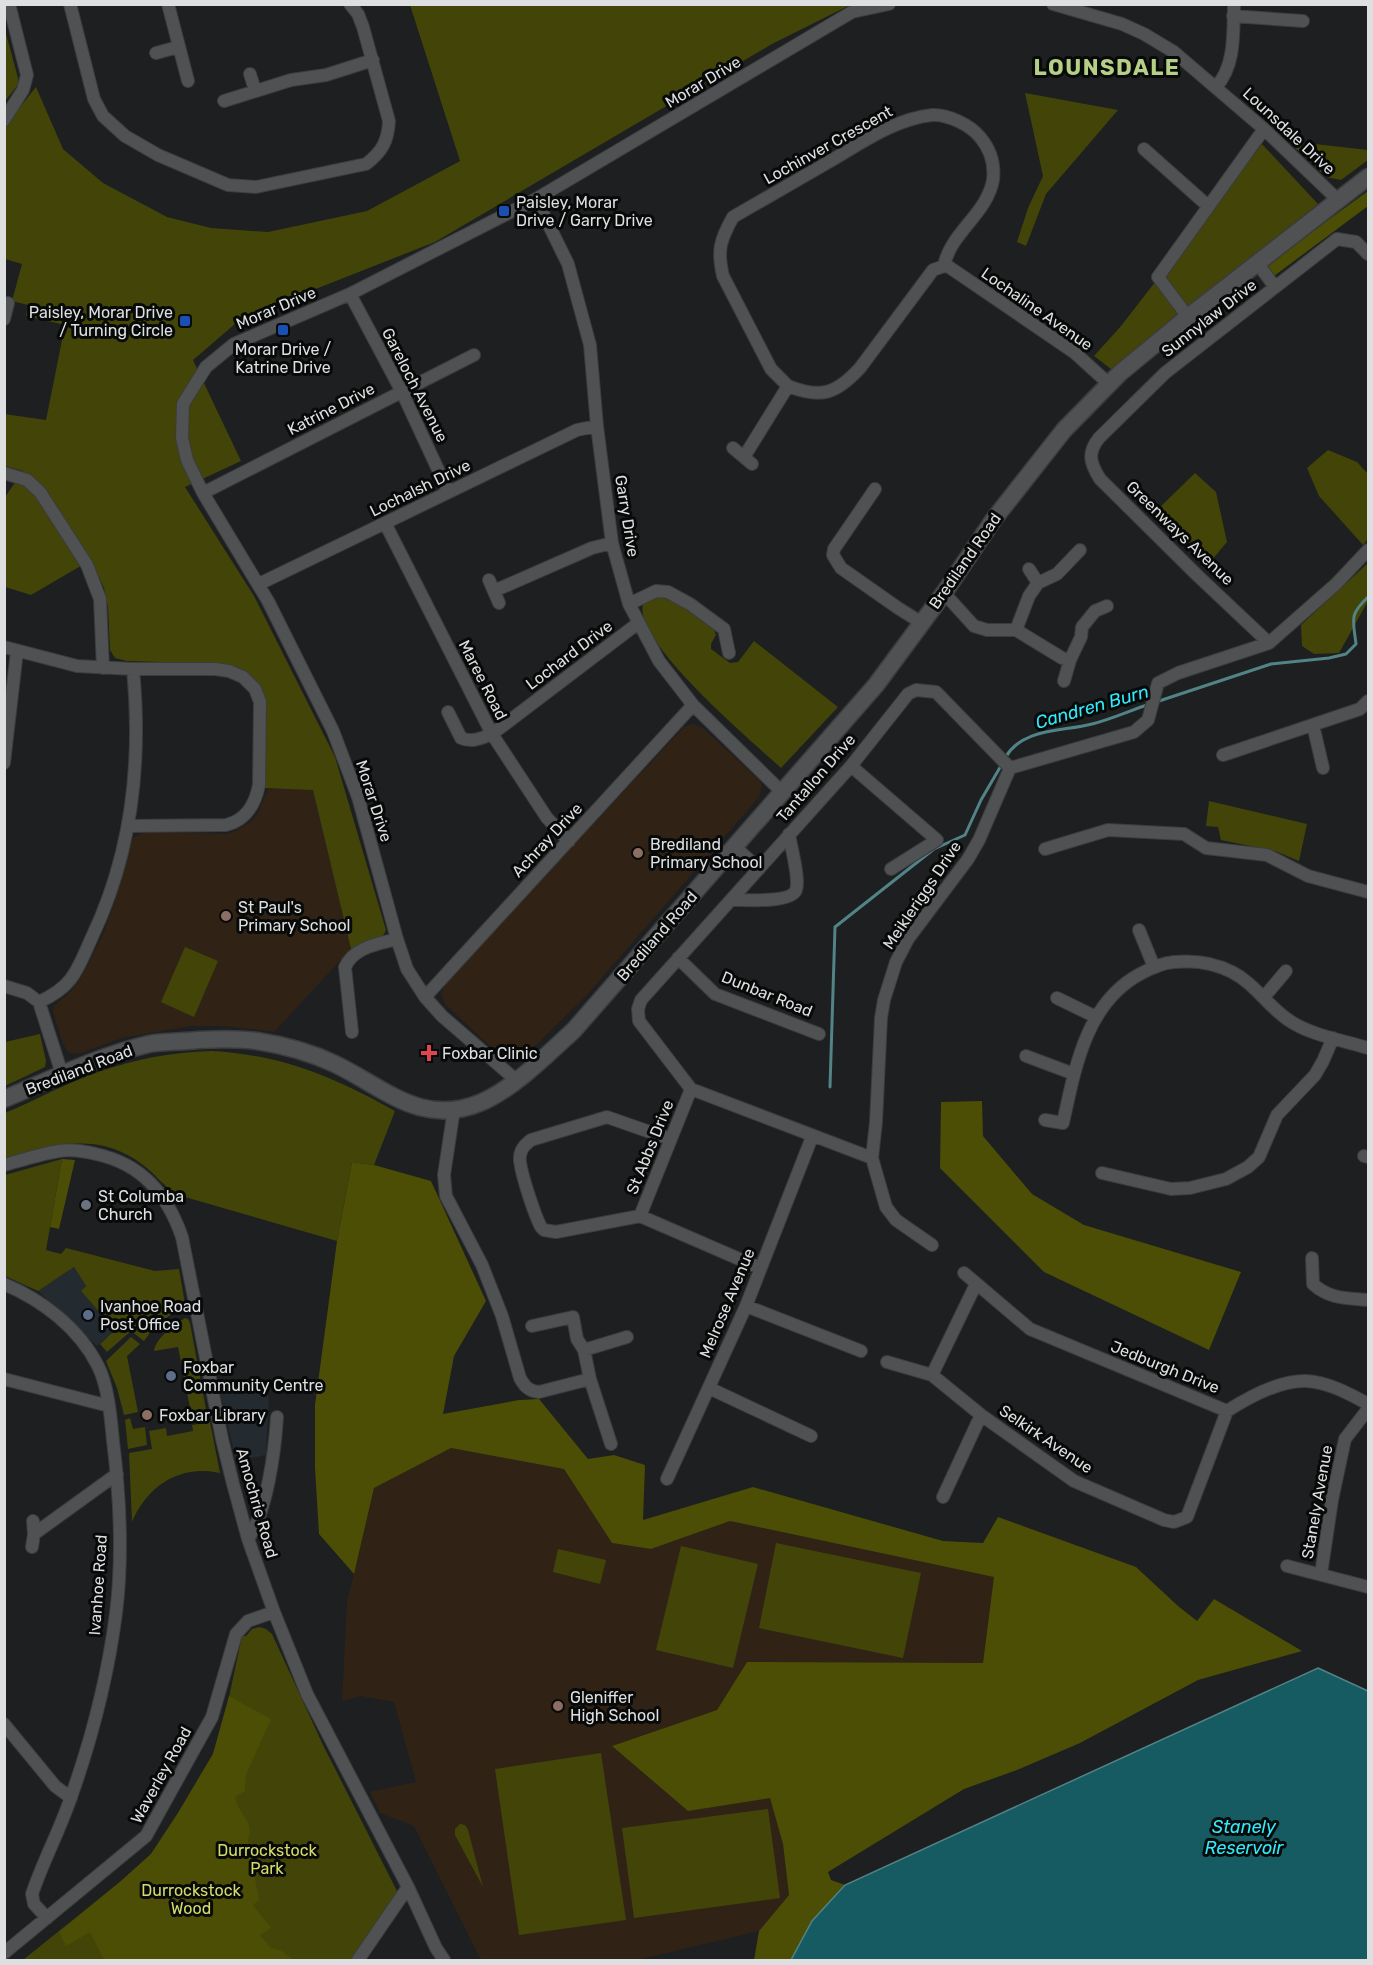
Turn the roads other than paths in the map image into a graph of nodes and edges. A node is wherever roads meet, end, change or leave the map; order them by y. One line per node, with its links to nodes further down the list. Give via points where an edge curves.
1 (9, 4): 17 (street, via 27,75 23,90)
2 (70, 4): 11 (street, via 94,99 103,116 125,136 158,156 228,185 256,188 366,164 377,156 384,147 389,121)
3 (168, 4): 9 (street)
4 (350, 4): 11 (street)
5 (889, 4): 21 (street, Morar Drive, via 852,12)
6 (1054, 5): 14 (street, Lounsdale Drive, via 1144,34 1174,52)
7 (1233, 10): 8 (street, Lounsdale Drive); 14 (street, Lounsdale Drive, via 1229,65)
8 (1303, 21)
9 (178, 47): 10 (street); 13 (street)
10 (156, 53)
11 (373, 60): 15 (street)
12 (250, 74): 15 (street)
13 (188, 81)
14 (1216, 87): 18 (street, Lounsdale Drive)
15 (255, 90): 16 (street)
16 (224, 101)
17 (4, 120)
18 (1264, 129): 22 (street, Lounsdale Drive); 23 (street)
19 (1144, 149): 23 (street)
20 (1368, 177): 22 (street, Brediland Road)
21 (536, 199): 28 (street, Morar Drive); 36 (street, Garry Drive, via 568,264 590,345)
22 (1338, 200): 25 (street, Brediland Road)
23 (1208, 206): 30 (street, via 1158,277)
24 (1368, 254): 27 (street, Sunnylaw Drive, via 1356,242 1337,240)
25 (1258, 264): 27 (street); 30 (street, Brediland Road)
26 (944, 266): 33 (street, Lochaline Avenue, via 1075,353); 34 (street, Lochinver Crescent, via 933,270 846,383 823,394); 34 (street, Lochinver Crescent, via 958,237 983,205 993,177 990,150 975,131 935,115 912,118 881,131 733,217 721,239 723,276 771,369)
27 (1275, 287): 37 (street, Sunnylaw Drive, via 1165,374)
28 (350, 294): 35 (street, Gareloch Avenue); 42 (street, Morar Drive, via 234,344 206,367 183,404 182,438)
29 (8, 303): 31 (street)
30 (1188, 317): 33 (street, Brediland Road)
31 (4, 319)
32 (474, 355): 35 (street, Katrine Drive)
33 (1108, 383): 51 (street, Brediland Road, via 1064,430 1008,501)
34 (788, 386): 38 (street, via 748,460)
35 (402, 392): 41 (street, Gareloch Avenue); 42 (street, Katrine Drive)
36 (597, 426): 41 (street, Lochalsh Drive, via 577,430); 44 (street, Garry Drive)
37 (1099, 438): 57 (street, Greenways Avenue, via 1091,449 1090,463 1100,478)
38 (733, 448)
39 (4, 473): 61 (street, via 27,480 40,492 87,565 100,599)
40 (875, 489): 54 (street, via 833,555 841,568)
41 (448, 491): 43 (street, Lochalsh Drive)
42 (202, 493): 49 (street, Morar Drive)
43 (385, 524): 49 (street, Lochalsh Drive); 68 (street, Maree Road)
44 (612, 543): 50 (street); 52 (street, Garry Drive)
45 (1080, 550): 48 (street, via 1057,574)
46 (1368, 550): 57 (street)
47 (1029, 569): 48 (street)
48 (1038, 583): 56 (street)
49 (259, 584): 85 (street, Morar Drive, via 333,731 358,797)
50 (494, 591)
51 (944, 592): 54 (street, Brediland Road); 56 (street, via 974,626)
52 (629, 604): 55 (street, Garry Drive); 59 (street, via 657,591 668,592 724,629)
53 (1107, 606): 60 (street, via 1095,611 1082,627)
54 (922, 623): 74 (street, Brediland Road, via 876,685)
55 (638, 624): 65 (street, Garry Drive, via 659,661); 68 (street, Lochard Drive)
56 (1016, 630): 60 (street)
57 (1269, 643): 72 (street, via 1158,683 1148,720 1134,732)
58 (11, 649): 61 (street, via 77,666); 70 (street)
59 (729, 653)
60 (1070, 660): 63 (street)
61 (103, 668): 62 (street)
62 (133, 669): 75 (street, via 137,733); 75 (street, via 215,669 243,677 261,706 260,785 249,812 234,823)
63 (1064, 681)
64 (1368, 701): 67 (street, via 1360,710)
65 (693, 705): 74 (street, Garry Drive); 77 (street, Achray Drive)
66 (448, 712): 68 (street, via 465,740)
67 (1313, 725): 69 (street); 73 (street)
68 (492, 734): 77 (street, Maree Road, via 547,818)
69 (1223, 755)
70 (4, 763)
71 (851, 766): 72 (street, Tantallon Drive, via 908,694 916,690 936,692); 76 (street, Tantallon Drive); 81 (street, via 937,840)
72 (1008, 766): 109 (street, Meikleriggs Drive, via 974,850 908,939 896,962 881,1018)
73 (1323, 768)
74 (782, 792): 78 (street, Brediland Road)
75 (128, 826): 93 (street, via 112,890 77,970 61,991)
76 (789, 834): 80 (street, Tantallon Drive); 83 (street, via 796,878 793,895)
77 (569, 841): 90 (street, Achray Drive)
78 (735, 847): 80 (street); 102 (street, Brediland Road, via 574,1030)
79 (1045, 849): 82 (street, via 1108,830 1184,834 1206,848 1267,855 1308,876)
80 (759, 869): 83 (street, Tantallon Drive)
81 (891, 869)
82 (1368, 892)
83 (732, 900): 86 (street, Tantallon Drive)
84 (1139, 930): 87 (street)
85 (397, 939): 90 (street, Morar Drive, via 407,969); 95 (street, via 359,950 349,958 345,967)
86 (678, 958): 96 (street, Dunbar Road, via 715,994); 103 (street, Tantallon Drive, via 641,1000 639,1021)
87 (1154, 967): 91 (street, via 1168,962 1213,963 1245,979); 94 (street, via 1118,989)
88 (1286, 971): 91 (street)
89 (4, 986): 93 (street, via 27,993)
90 (424, 997): 102 (street, Morar Drive)
91 (1264, 997): 97 (street, via 1288,1020)
92 (1057, 998): 94 (street)
93 (39, 1002): 100 (street)
94 (1096, 1017): 101 (street)
95 (352, 1032)
96 (819, 1034)
97 (1333, 1038): 98 (street); 111 (street, via 1315,1075 1277,1115 1259,1157 1248,1167 1207,1185 1180,1188)
98 (1368, 1048)
99 (1026, 1056): 101 (street)
100 (62, 1074): 104 (street, Brediland Road); 105 (street, Brediland Road, via 151,1044 214,1039 256,1041 334,1064 413,1107 439,1112)
101 (1074, 1074): 106 (street, via 1063,1123)
102 (516, 1080): 105 (street, Brediland Road, via 480,1103)
103 (691, 1089): 107 (street); 108 (street, St Abbs Drive)
104 (4, 1098)
105 (454, 1109): 128 (street, via 444,1175 446,1196 486,1275 524,1386 539,1392)
106 (1046, 1120)
107 (812, 1137): 109 (street); 115 (street, Melrose Avenue)
108 (670, 1139): 112 (street, St Abbs Drive); 112 (street, via 607,1117 531,1140 522,1150 520,1163 538,1223 544,1230 556,1232)
109 (872, 1158): 113 (street, Meikleriggs Drive, via 886,1208 896,1220)
110 (4, 1165): 143 (street, Amochrie Road, via 60,1150 83,1150 121,1161 142,1174 165,1201 182,1237 222,1439)
111 (1102, 1173)
112 (640, 1216): 115 (street)
113 (932, 1245)
114 (1312, 1258): 119 (street, via 1313,1284 1322,1292)
115 (760, 1268): 120 (street, Melrose Avenue)
116 (964, 1273): 118 (street, Jedburgh Drive)
117 (4, 1284): 131 (street, Ivanhoe Road, via 26,1293 77,1335 99,1367)
118 (976, 1284): 126 (street); 133 (street, Jedburgh Drive, via 1030,1329)
119 (1368, 1300)
120 (746, 1305): 124 (street); 129 (street, Melrose Avenue)
121 (532, 1326): 123 (street, via 573,1317 577,1340)
122 (627, 1337): 123 (street)
123 (584, 1350): 128 (street)
124 (861, 1351)
125 (887, 1362): 126 (street, Selkirk Avenue)
126 (932, 1375): 134 (street, Selkirk Avenue)
127 (4, 1379): 131 (street)
128 (590, 1379): 137 (street)
129 (709, 1388): 136 (street); 139 (street, Melrose Avenue)
130 (1368, 1404): 133 (street, Jedburgh Drive, via 1339,1389 1306,1381 1251,1396)
131 (109, 1406): 138 (street, Ivanhoe Road)
132 (1368, 1409): 146 (street, Stanely Avenue, via 1345,1439)
133 (1227, 1411): 134 (street, Selkirk Avenue, via 1187,1517 1174,1522 1074,1481)
134 (981, 1414): 140 (street, Selkirk Avenue)
135 (277, 1417): 143 (street, via 270,1476 255,1529)
136 (811, 1436)
137 (611, 1444)
138 (117, 1474): 142 (street); 150 (street, Ivanhoe Road, via 116,1611 102,1691)
139 (667, 1479)
140 (944, 1497)
141 (33, 1521): 142 (street)
142 (34, 1534): 144 (street)
143 (248, 1539): 148 (street, Amochrie Road)
144 (32, 1547)
145 (1287, 1566): 146 (street)
146 (1321, 1574): 147 (street)
147 (1368, 1587)
148 (274, 1612): 151 (street, Amochrie Road, via 307,1694); 152 (street, Waverley Road, via 248,1621 236,1634 212,1717 146,1836)
149 (4, 1724): 150 (street, via 55,1786)
150 (71, 1798): 152 (street, Ivanhoe Road, via 33,1894 34,1904)
151 (408, 1887): 154 (street); 155 (street, Amochrie Road)
152 (47, 1918): 153 (street, Waverley Road)
153 (4, 1953)
154 (358, 1960)
155 (444, 1960)

